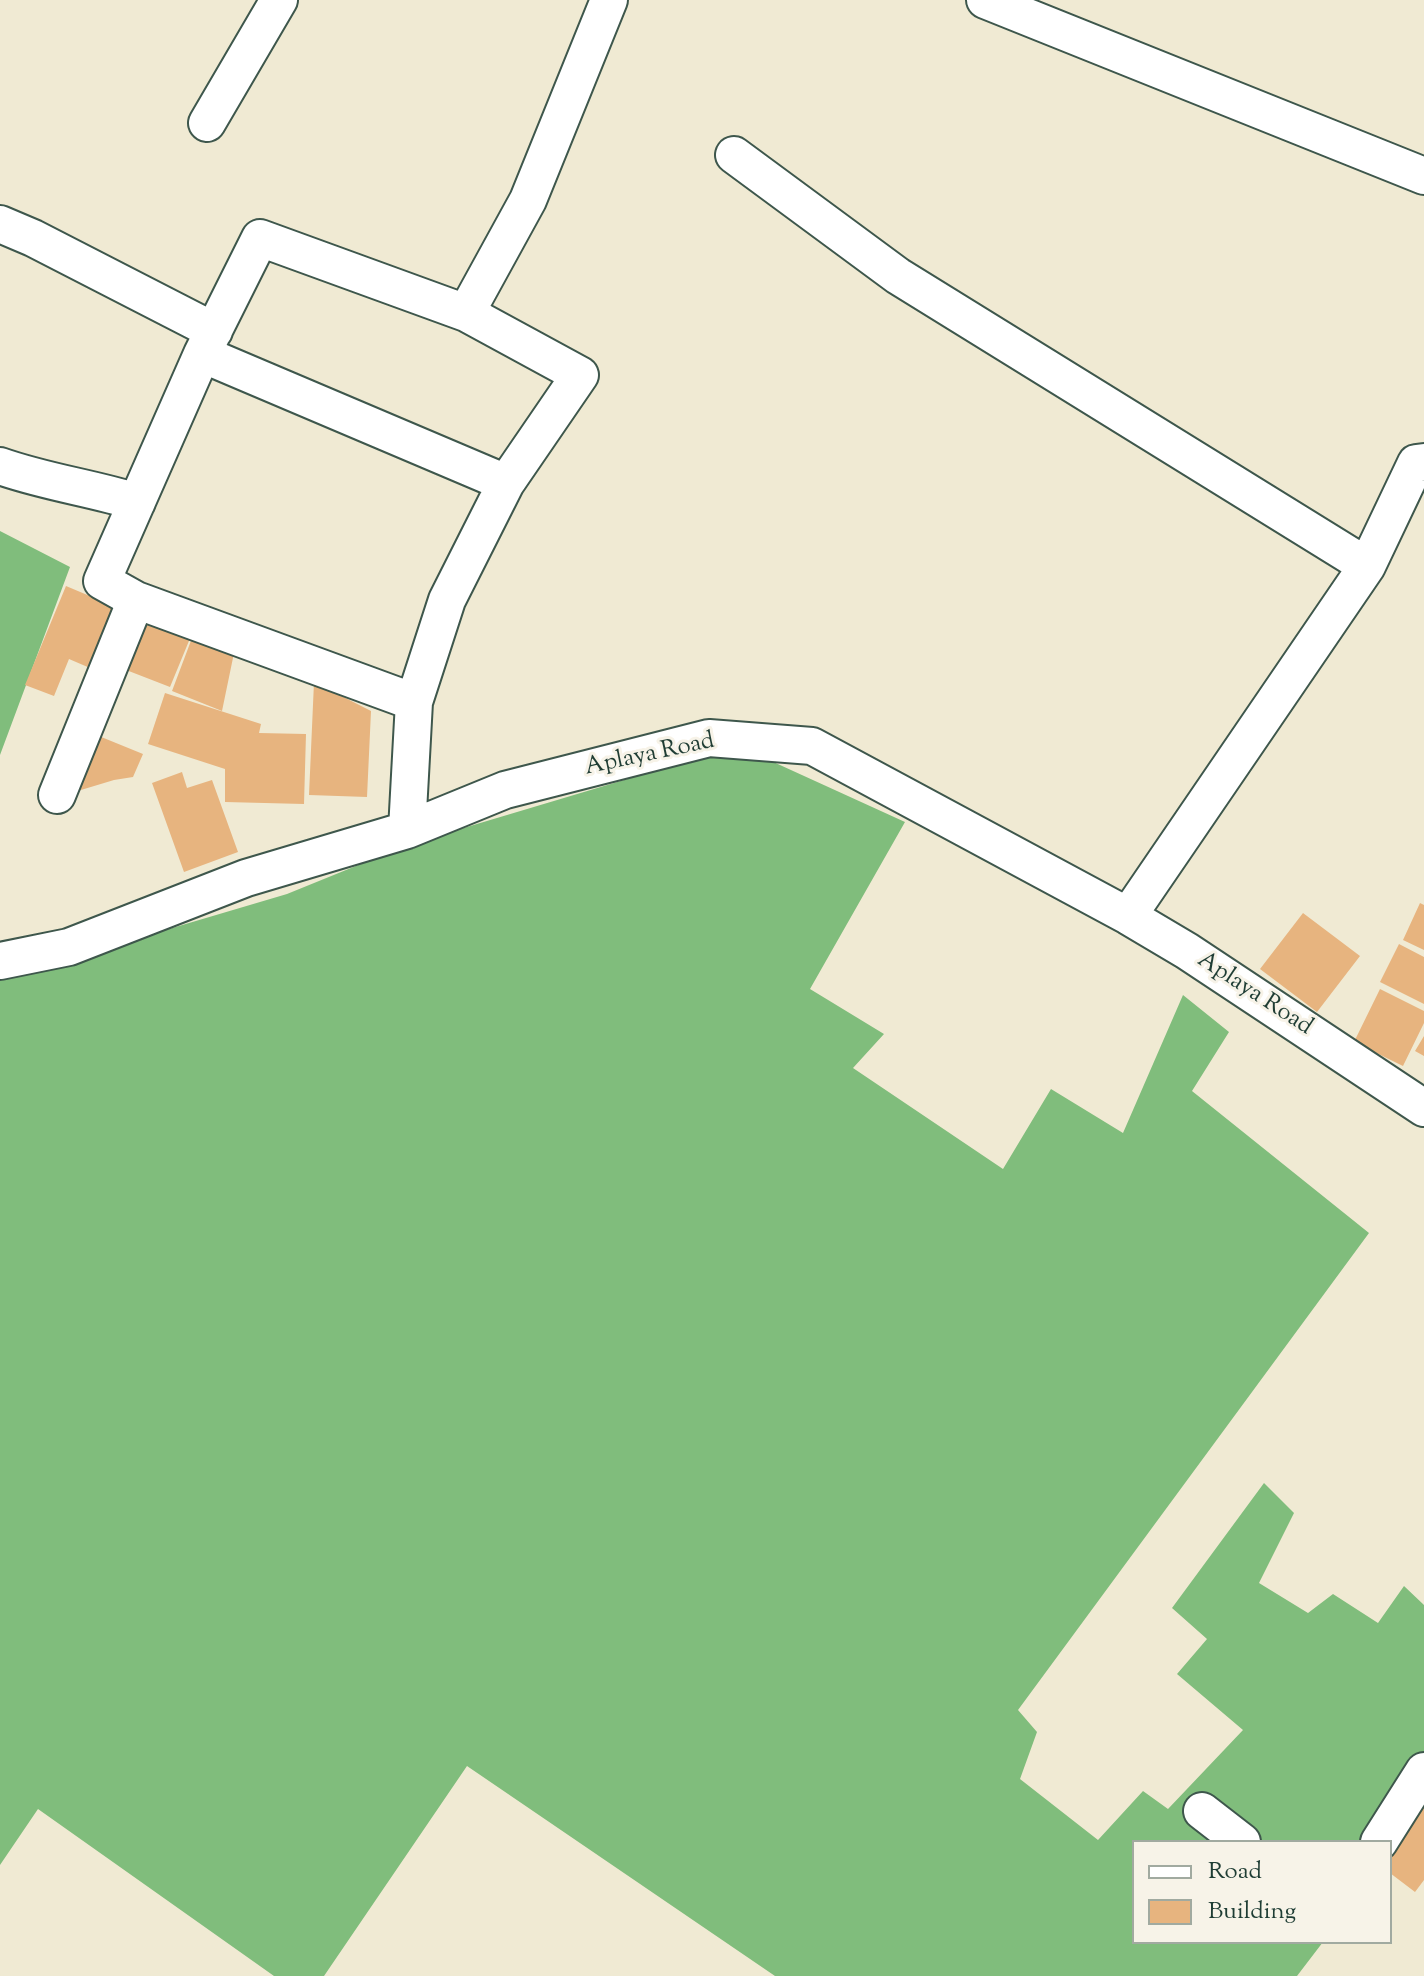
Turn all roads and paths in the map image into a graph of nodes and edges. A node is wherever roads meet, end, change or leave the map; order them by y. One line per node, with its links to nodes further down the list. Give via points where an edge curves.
1 (279, 0): 4 (street)
2 (609, 0): 8 (street, via 528,200)
3 (985, 0): 6 (street)
4 (207, 123)
5 (734, 155): 14 (street, via 898,276)
6 (1424, 176)
7 (0, 224): 9 (street, via 33,238)
8 (466, 313): 9 (street, via 260,238); 12 (street, via 580,375)
9 (208, 342): 12 (street); 13 (street)
10 (1424, 462): 14 (street, via 1416,463)
11 (0, 466): 13 (street)
12 (506, 483): 16 (street, via 447,600)
13 (137, 502): 15 (street, via 102,581)
14 (1367, 566): 19 (street)
15 (136, 600): 16 (street); 17 (street)
16 (414, 702): 18 (street)
17 (57, 795)
18 (407, 830): 19 (street, Aplaya Road, via 505,790 709,738 812,746); 20 (street, Aplaya Road, via 246,878 69,947)
19 (1128, 916): 21 (street, Aplaya Road)
20 (0, 961)
21 (1424, 1108)
22 (1424, 1771): 25 (street)
23 (1202, 1811): 24 (street)
24 (1239, 1840)
25 (1380, 1840)

